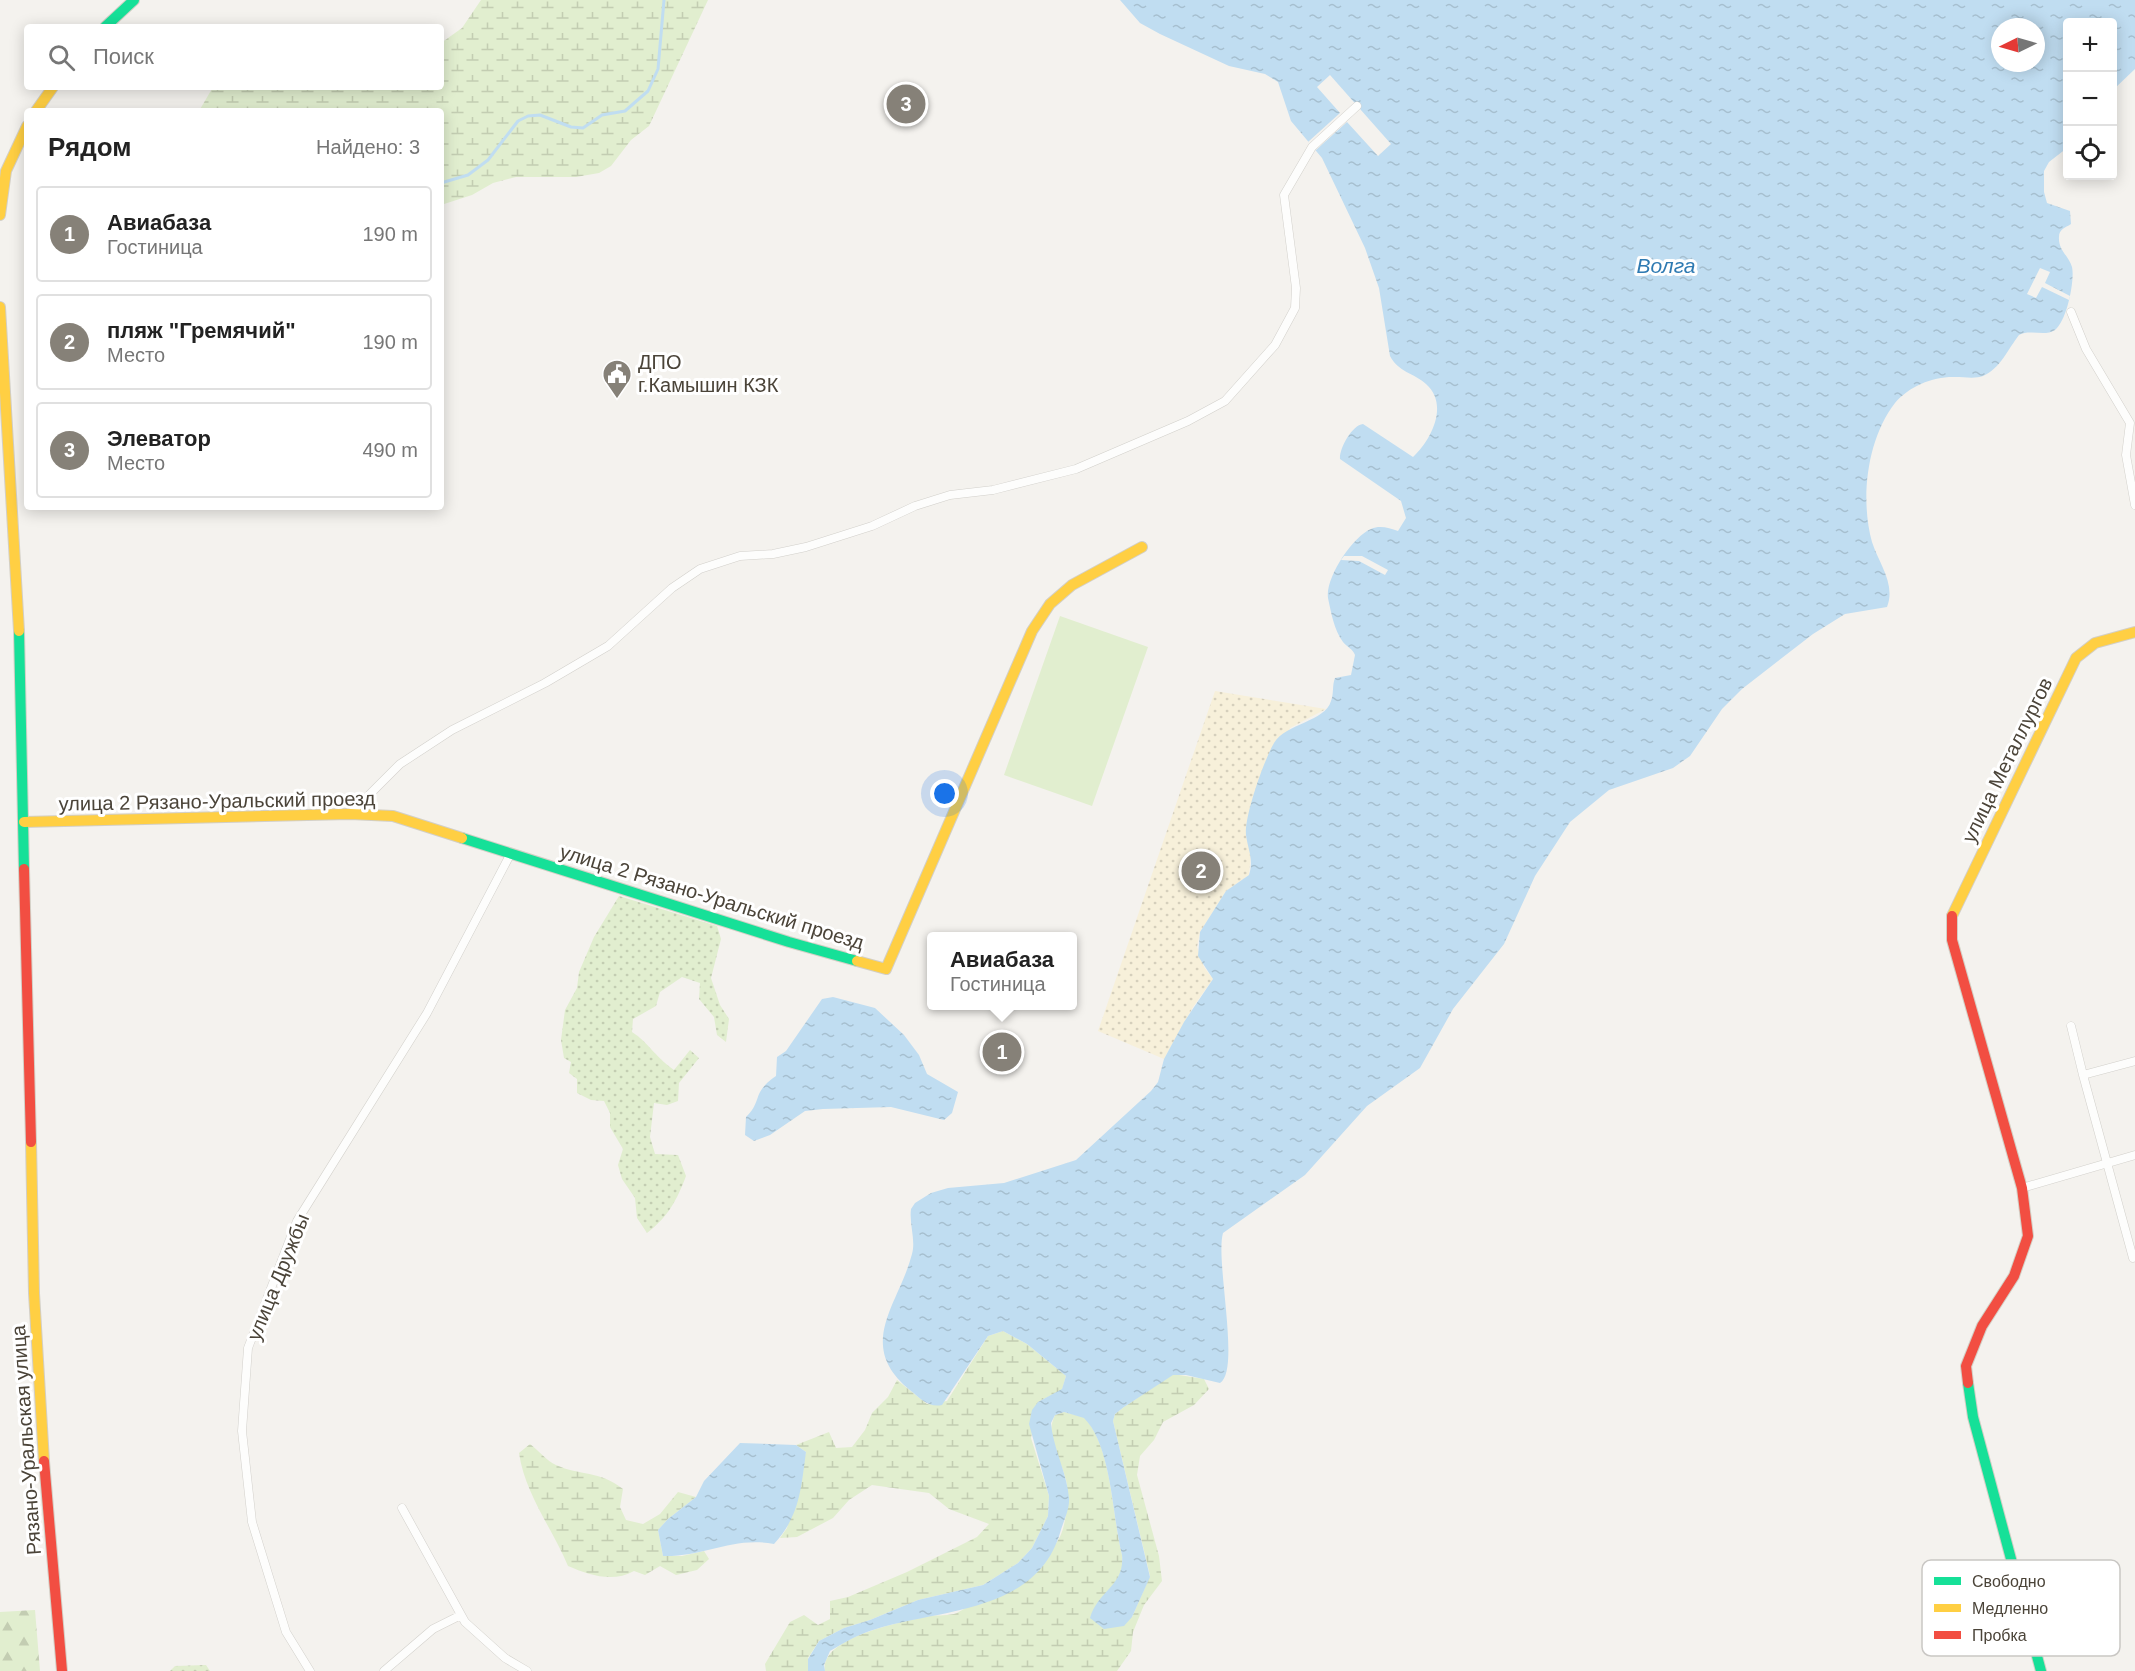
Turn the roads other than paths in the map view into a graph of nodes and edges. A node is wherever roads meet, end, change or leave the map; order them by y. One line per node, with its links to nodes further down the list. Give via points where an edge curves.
1 (134, 0): 2 (street)
2 (108, 24)
3 (51, 90): 5 (street)
4 (1357, 106): 15 (street, via 1312,147 1284,195 1295,308 1275,345 1226,401 1076,469 993,490 950,495 806,548 740,556 700,569 672,588 608,646 452,730 400,764)
5 (38, 108)
6 (24, 132): 7 (street, via 6,171)
7 (0, 215)
8 (0, 307): 16 (street, Рязано-Уральская улица, via 18,581)
9 (2071, 312): 11 (street, via 2086,349)
10 (2135, 415): 11 (street)
11 (2130, 423): 12 (street, via 2126,455)
12 (2135, 505)
13 (1142, 547): 17 (street, улица 2 Рязано-Уральский проезд, via 1072,585 1050,604 1032,631 886,969)
14 (2135, 632): 23 (street, улица Металлургов, via 2095,643 2076,658 1953,913 1952,940)
15 (350, 814): 16 (street, улица 2 Рязано-Уральский проезд); 17 (street, улица 2 Рязано-Уральский проезд, via 393,816)
16 (24, 822): 29 (street, Рязано-Уральская улица, via 34,1293)
17 (511, 853): 30 (street, улица Дружбы, via 427,1013 297,1221 248,1348 242,1431 252,1522 286,1632)
18 (2071, 1026): 20 (street)
19 (2135, 1061): 20 (street)
20 (2083, 1075): 22 (street)
21 (2135, 1155): 22 (street)
22 (2108, 1162): 23 (street); 24 (street)
23 (2022, 1188): 26 (street, via 2028,1236 2014,1276 1982,1326 1966,1366 1973,1417)
24 (2134, 1257)
25 (402, 1508): 27 (street)
26 (2011, 1560)
27 (461, 1615): 31 (street, via 433,1629); 32 (street, via 505,1658)
28 (2037, 1656): 33 (street)
29 (62, 1671)
30 (310, 1671)
31 (384, 1671)
32 (527, 1671)
33 (2041, 1671)

